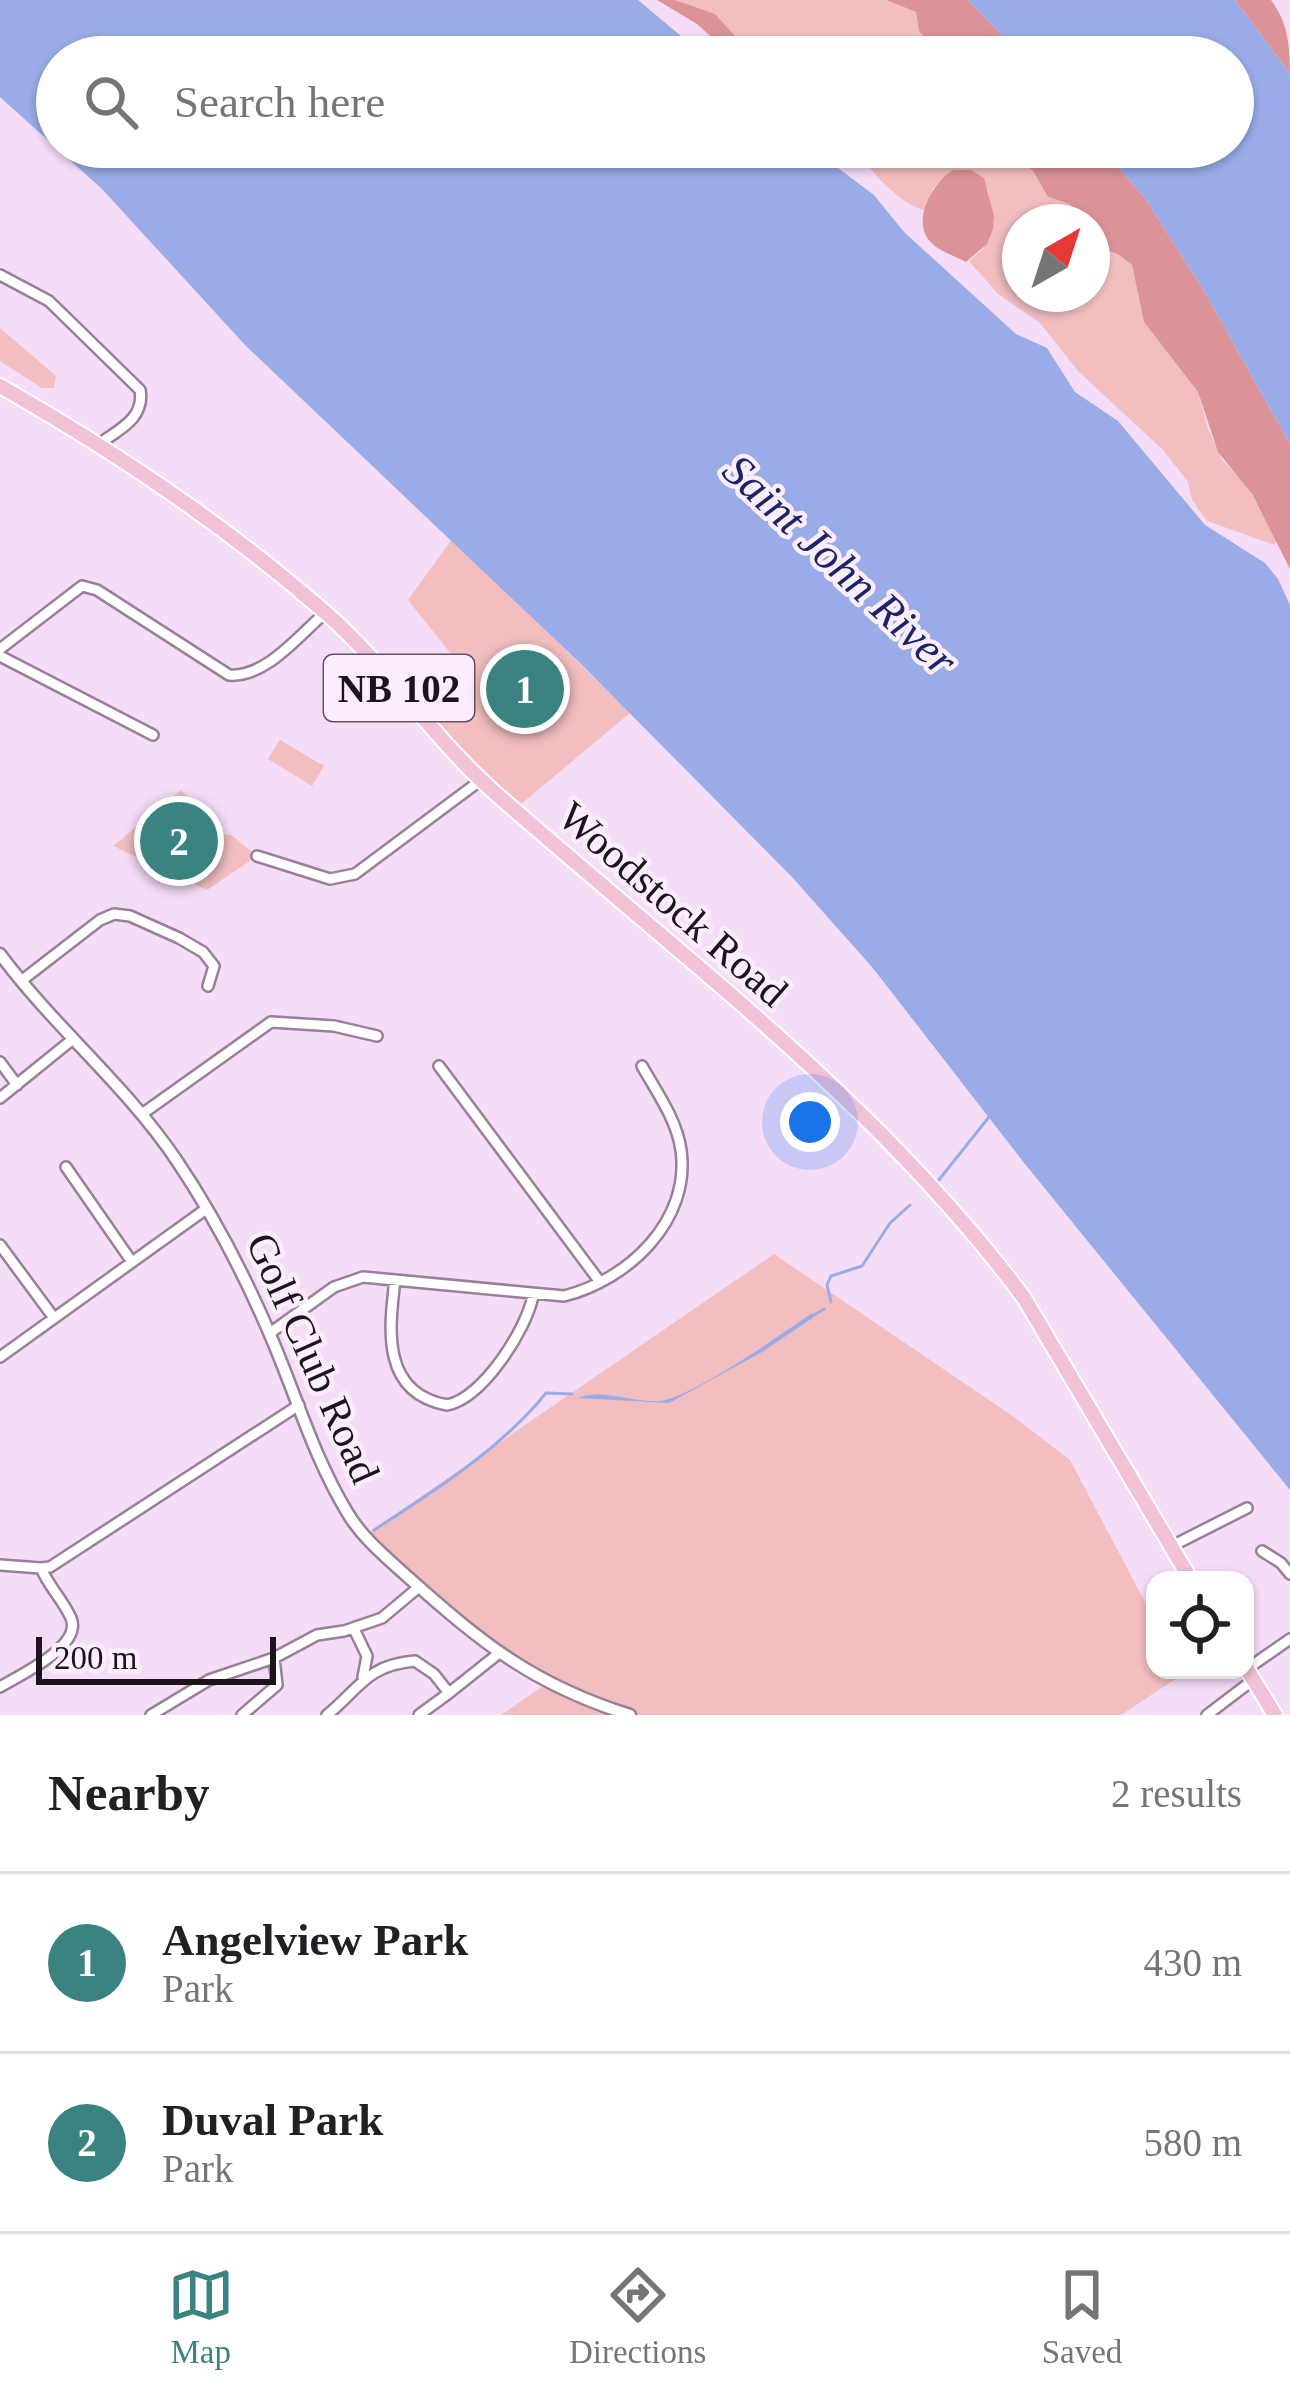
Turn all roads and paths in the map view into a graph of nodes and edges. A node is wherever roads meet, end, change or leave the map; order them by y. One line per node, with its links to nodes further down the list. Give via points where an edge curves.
1 (0, 275): 3 (street, via 49,301 140,390 136,416)
2 (0, 386): 3 (main road, Woodstock Road / NB 102)
3 (99, 444): 4 (main road, Woodstock Road / NB 102)
4 (326, 613): 5 (street, via 263,667 230,675 82,586); 7 (main road, Woodstock Road / NB 102)
5 (0, 652): 6 (street)
6 (153, 735)
7 (481, 780): 8 (street, via 355,874 330,880); 32 (main road, Woodstock Road / NB 102, via 859,1112 992,1255)
8 (256, 856)
9 (0, 954): 10 (street, Golf Club Road)
10 (11, 972): 11 (street, via 122,914 203,952 214,966); 13 (street, Golf Club Road)
11 (208, 986)
12 (377, 1036): 19 (street, via 271,1022)
13 (73, 1039): 17 (street); 19 (street, Golf Club Road)
14 (0, 1063): 17 (street)
15 (439, 1066): 25 (street)
16 (642, 1066): 25 (street, via 671,1120 681,1178 656,1238)
17 (17, 1085): 18 (street)
18 (0, 1098)
19 (142, 1114): 21 (street, Golf Club Road)
20 (65, 1167): 23 (street)
21 (206, 1209): 23 (street); 28 (street, Golf Club Road)
22 (0, 1245): 27 (street)
23 (133, 1262): 27 (street)
24 (395, 1280): 26 (street); 26 (street, via 394,1359 417,1392 447,1405 465,1398 513,1343); 28 (street, via 363,1277 334,1286)
25 (600, 1282): 26 (street, via 564,1296)
26 (533, 1296)
27 (54, 1318): 29 (street)
28 (270, 1333): 30 (street, Golf Club Road)
29 (0, 1357)
30 (299, 1405): 35 (street); 38 (street, Golf Club Road, via 347,1514)
31 (1247, 1508): 32 (street)
32 (1170, 1547): 36 (main road, Woodstock Road / NB 102)
33 (1262, 1551): 37 (street)
34 (0, 1564): 35 (street)
35 (41, 1568): 47 (street, via 73,1634)
36 (1185, 1571)
37 (1290, 1574)
38 (419, 1587): 39 (street, via 382,1618); 41 (street, Golf Club Road)
39 (354, 1628): 42 (street, via 316,1635); 44 (street, via 367,1656)
40 (1290, 1640): 43 (street)
41 (498, 1654): 48 (street); 53 (street, Golf Club Road, via 565,1692)
42 (274, 1658): 49 (street, via 209,1681); 50 (street, via 277,1685)
43 (1254, 1667)
44 (364, 1677): 48 (street, via 415,1660); 51 (street)
45 (1241, 1679): 54 (street)
46 (1252, 1679): 55 (main road)
47 (0, 1687)
48 (448, 1693): 52 (street)
49 (151, 1715)
50 (242, 1715)
51 (327, 1715)
52 (419, 1715)
53 (630, 1715)
54 (1207, 1715)
55 (1275, 1715)

